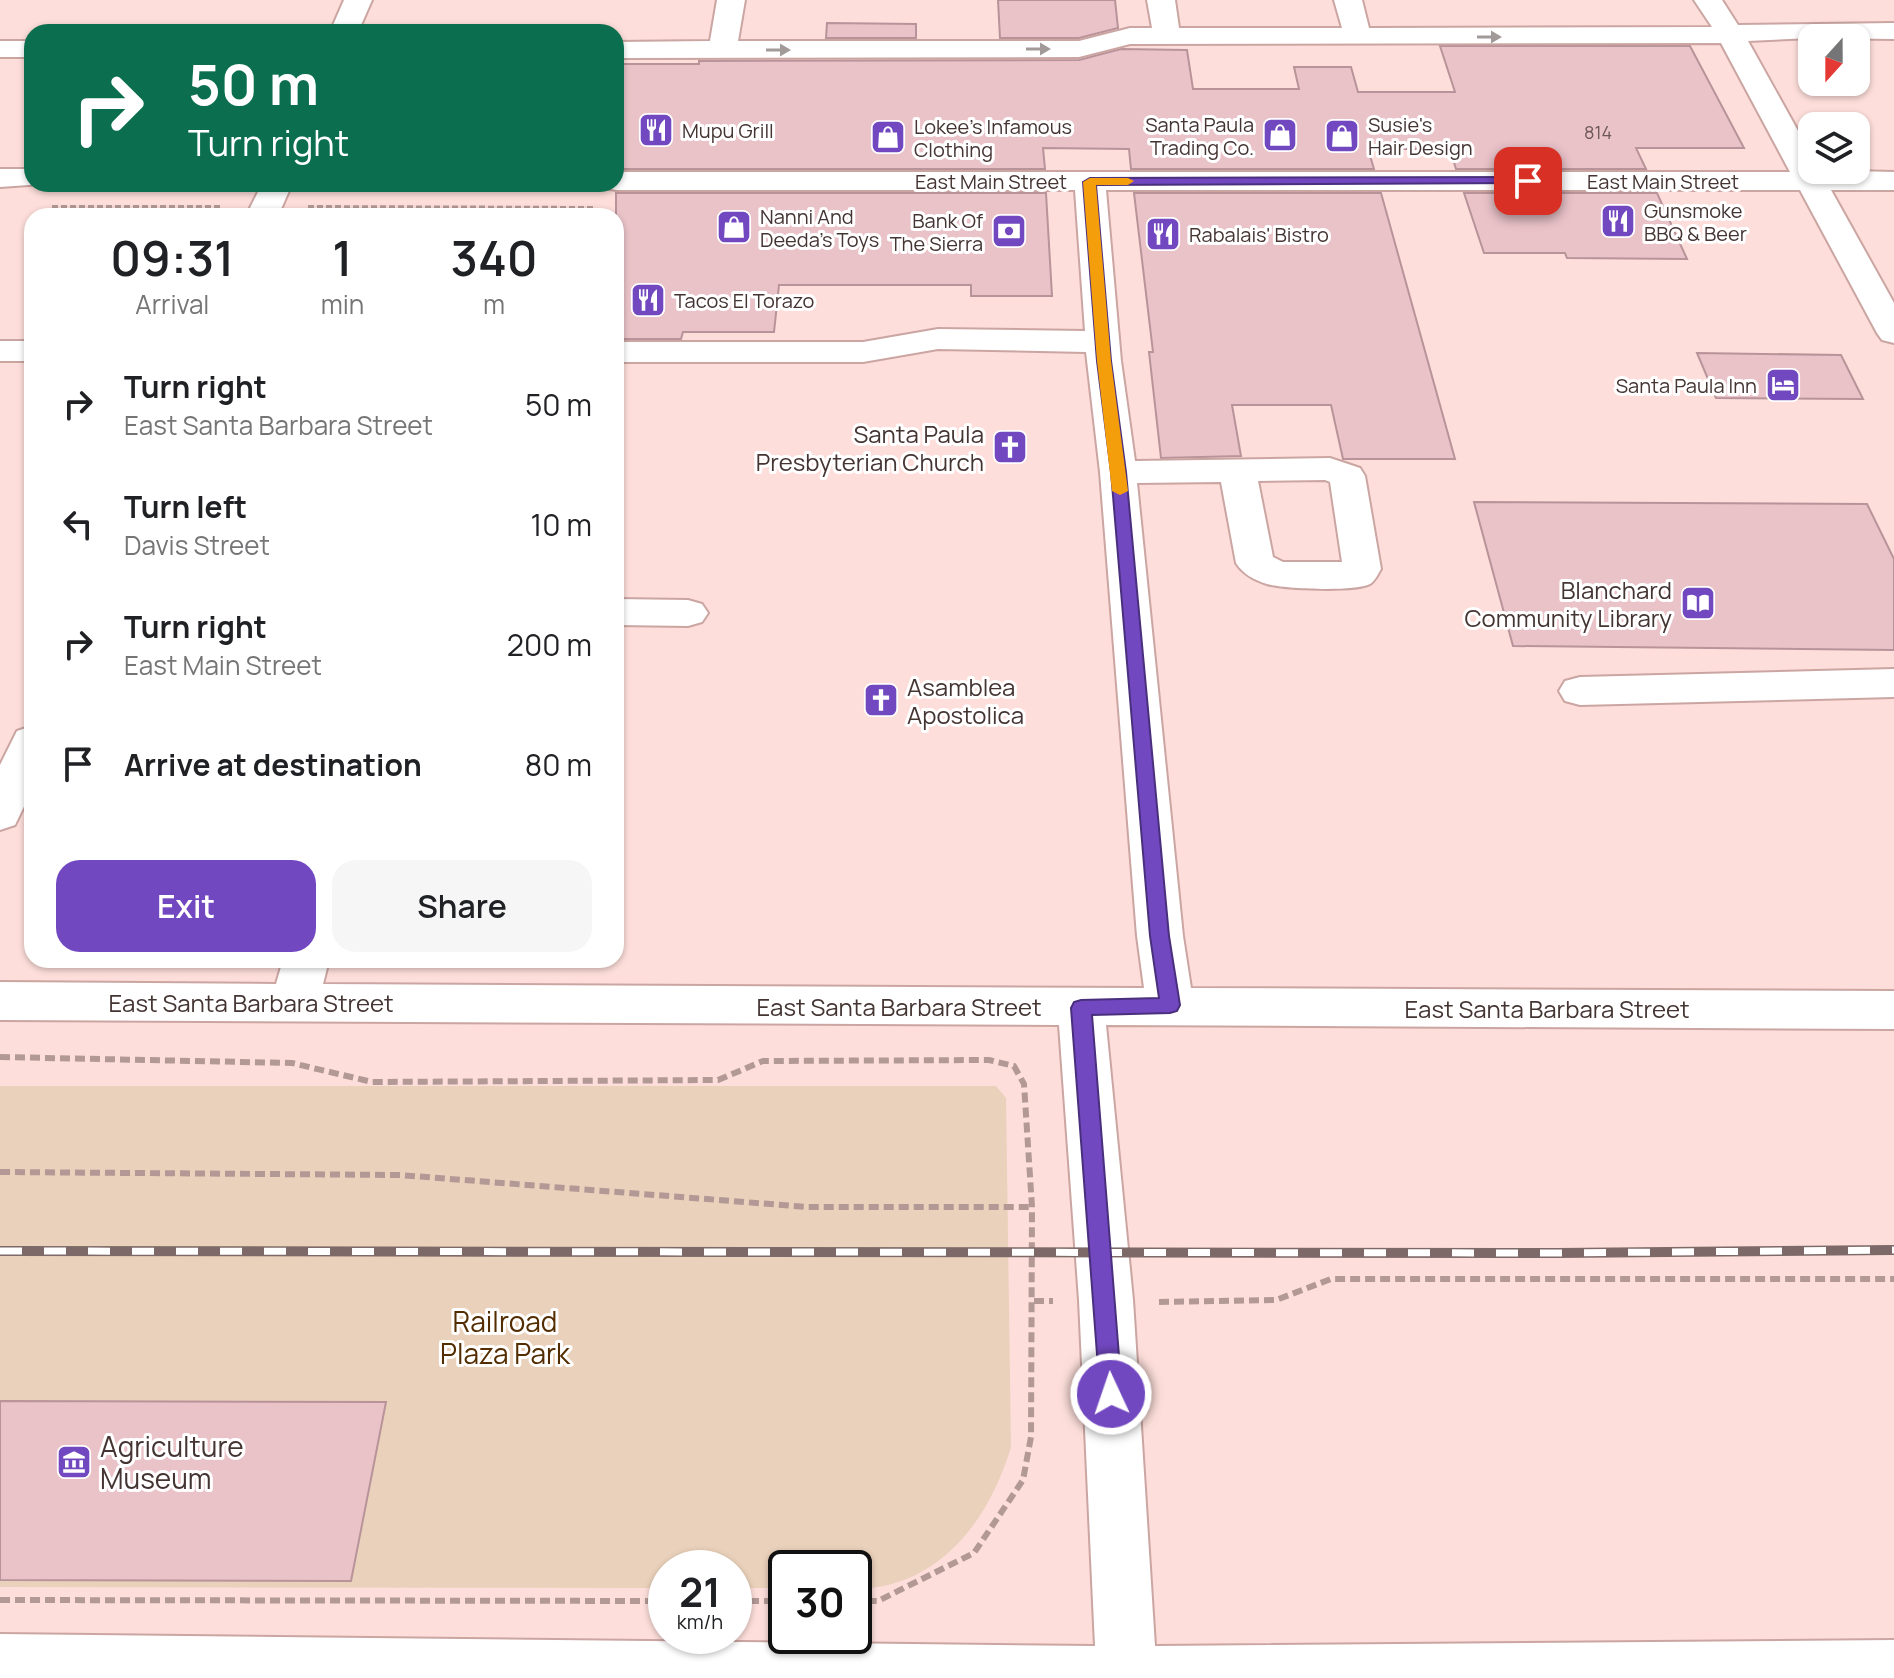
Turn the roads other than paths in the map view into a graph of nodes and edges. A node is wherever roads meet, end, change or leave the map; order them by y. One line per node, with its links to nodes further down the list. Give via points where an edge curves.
1 (358, 0): 7 (street)
2 (731, 0): 16 (street)
3 (1161, 0): 10 (street)
4 (1348, 0): 11 (street)
5 (1701, 6): 9 (street)
6 (1404, 7): 12 (street)
7 (348, 24)
8 (1894, 31): 9 (street)
9 (1730, 34): 12 (street, one-way to 9); 17 (street)
10 (1167, 36): 11 (street, via 1223,24 1288,24); 16 (street, one-way to 10, via 1079,49 1130,36)
11 (1358, 37): 12 (street)
12 (1411, 37)
13 (0, 49): 14 (street)
14 (24, 49)
15 (624, 50): 16 (street)
16 (722, 50)
17 (1798, 157)
18 (0, 178): 19 (street)
19 (24, 178)
20 (624, 181): 24 (street, East Main Street)
21 (1798, 181): 24 (street, East Main Street)
22 (1870, 181): 23 (street, East Main Street)
23 (1894, 181)
24 (1090, 182): 27 (street)
25 (1813, 184): 26 (street)
26 (1894, 333)
27 (1102, 342): 30 (street, via 938,339 863,352); 32 (street)
28 (0, 351): 29 (street)
29 (24, 351)
30 (624, 352)
31 (1237, 469): 32 (street)
32 (1118, 472): 42 (street)
33 (624, 612): 34 (street)
34 (688, 613)
35 (1894, 683): 36 (street)
36 (1580, 691)
37 (24, 760): 38 (street)
38 (0, 816): 39 (street)
39 (24, 817)
40 (300, 981): 41 (street, East Santa Barbara Street); 43 (street, East Santa Barbara Street)
41 (0, 1001)
42 (1170, 1005): 43 (street, East Santa Barbara Street); 44 (street, East Santa Barbara Street)
43 (1081, 1008): 48 (street, via 1106,1300)
44 (1894, 1010)
45 (0, 1664): 48 (street)
46 (1894, 1670): 47 (street)
47 (1801, 1675): 48 (street)
48 (1127, 1677)

